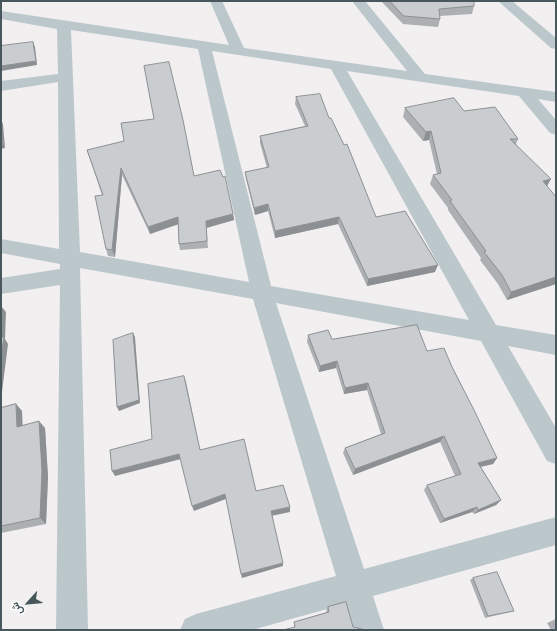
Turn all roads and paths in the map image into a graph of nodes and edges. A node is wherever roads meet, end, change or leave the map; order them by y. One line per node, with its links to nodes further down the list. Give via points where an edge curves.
1 (216, 1): 8 (street)
2 (358, 1): 11 (street)
3 (504, 1): 7 (street)
4 (1, 15): 5 (street)
5 (64, 26): 6 (street); 10 (street)
6 (204, 46): 8 (street); 19 (street)
7 (556, 46)
8 (239, 51): 9 (street)
9 (336, 65): 11 (street); 20 (street)
10 (65, 76): 12 (street); 17 (street)
11 (420, 77): 13 (street)
12 (1, 86)
13 (524, 92): 14 (street); 15 (street)
14 (556, 97)
15 (556, 130)
16 (1, 246): 17 (street)
17 (70, 267): 18 (street); 19 (street); 25 (street)
18 (1, 286)
19 (262, 293): 20 (street); 24 (street)
20 (487, 333): 21 (street); 22 (street)
21 (556, 346)
22 (556, 452)
23 (556, 532): 24 (street)
24 (356, 586): 26 (street); 27 (street)
25 (72, 630)
26 (196, 630)
27 (368, 630)

